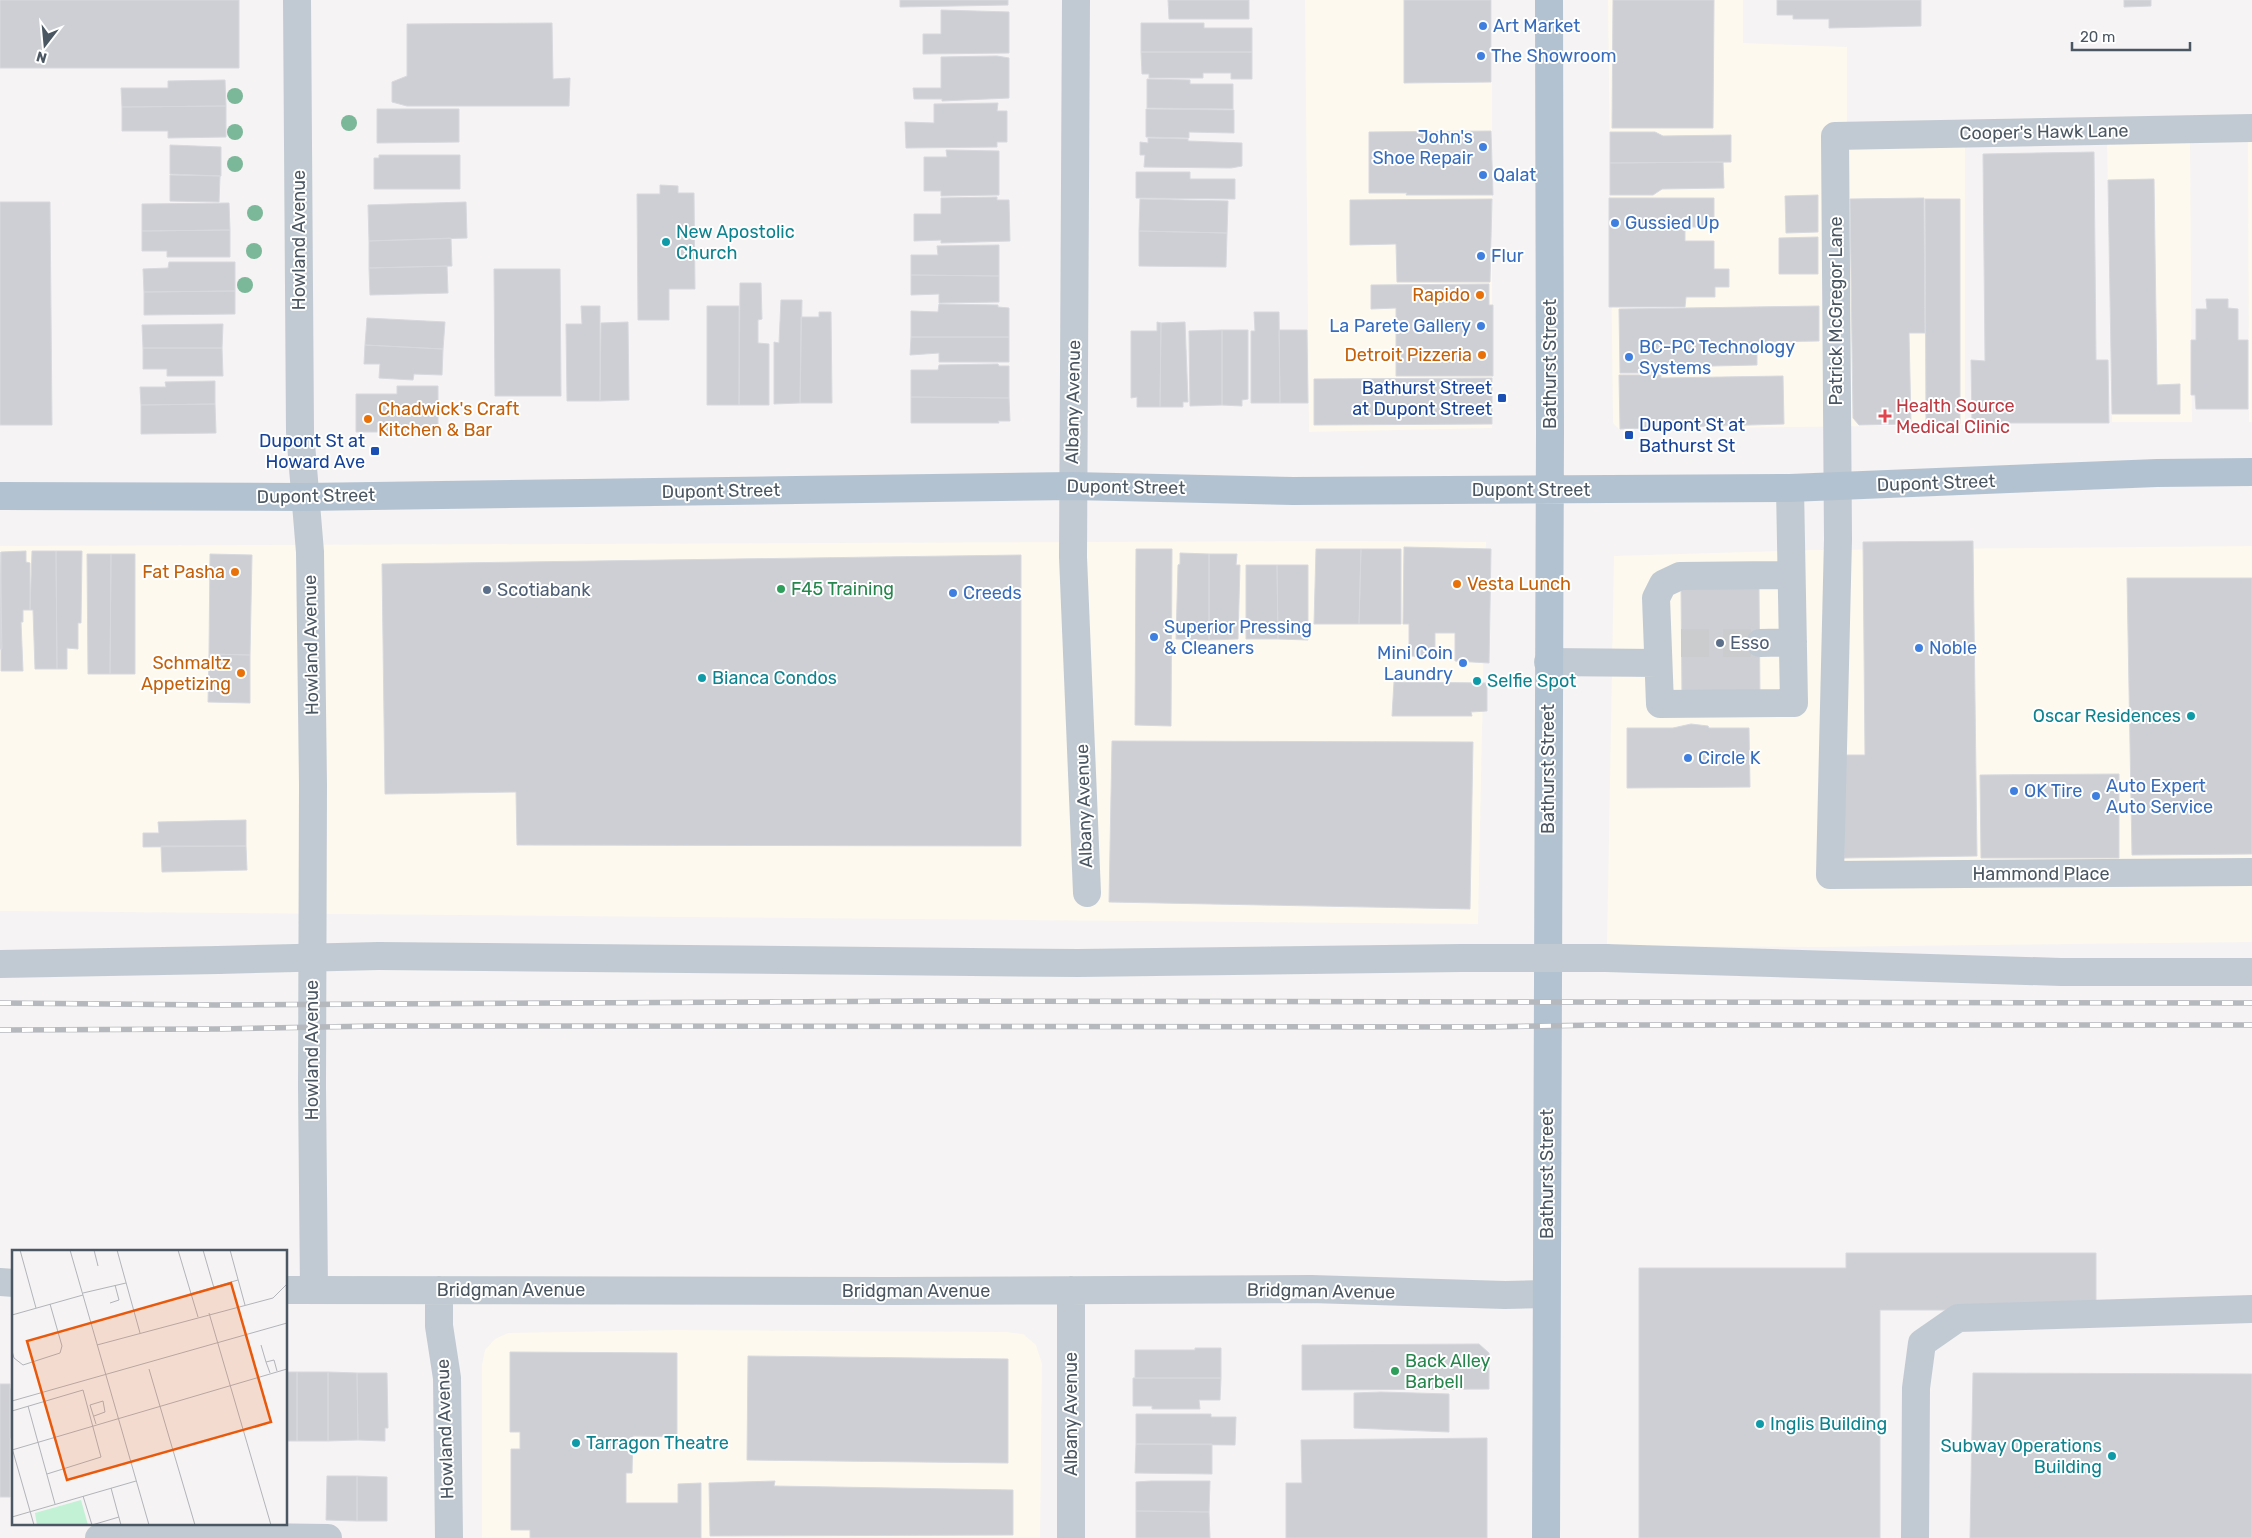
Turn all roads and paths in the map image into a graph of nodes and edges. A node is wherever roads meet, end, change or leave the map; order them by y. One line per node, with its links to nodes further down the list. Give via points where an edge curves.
1 (297, 0): 12 (street, Howland Avenue, via 300,432)
2 (1076, 0): 7 (street, Albany Avenue)
3 (1549, 0): 10 (main road, Bathurst Street)
4 (2252, 128): 5 (street, Cooper's Hawk Lane)
5 (1835, 136): 8 (street, Patrick McGregor Lane)
6 (2252, 472): 8 (main road, Dupont Street)
7 (1072, 486): 10 (main road, Dupont Street, via 1293,491); 12 (main road, Dupont Street); 20 (street, Albany Avenue)
8 (1838, 487): 9 (main road, Dupont Street); 19 (street, Patrick McGregor Lane)
9 (1790, 488): 10 (main road, Dupont Street); 13 (street)
10 (1550, 489): 17 (main road, Bathurst Street)
11 (0, 496): 12 (main road, Dupont Street)
12 (305, 497): 24 (street, Howland Avenue, via 310,552 314,785)
13 (1791, 575): 14 (street); 16 (street, via 1680,576 1664,584 1656,598)
14 (1793, 642): 15 (street); 16 (street, via 1794,703 1660,704)
15 (1760, 643)
16 (1666, 650): 17 (street)
17 (1548, 662): 27 (main road, Bathurst Street)
18 (2252, 872): 19 (street, Hammond Place)
19 (1830, 875)
20 (1088, 893)
21 (0, 964): 22 (street, bridge, via 379,956 1068,963 1606,958 2061,972)
22 (2252, 972)
23 (288, 1290): 24 (street, Bridgman Avenue)
24 (314, 1290): 25 (street, Bridgman Avenue)
25 (439, 1290): 26 (street, Bridgman Avenue); 32 (street, Howland Avenue, via 439,1326 447,1378)
26 (1071, 1290): 27 (street, Bridgman Avenue, via 1311,1289); 33 (street, Albany Avenue)
27 (1546, 1294): 34 (main road, Bathurst Street)
28 (2252, 1309): 35 (street, via 1958,1318 1922,1343 1916,1388)
29 (192, 1537): 30 (street); 31 (street)
30 (99, 1538)
31 (328, 1538)
32 (449, 1538)
33 (1071, 1538)
34 (1546, 1538)
35 (1915, 1538)

